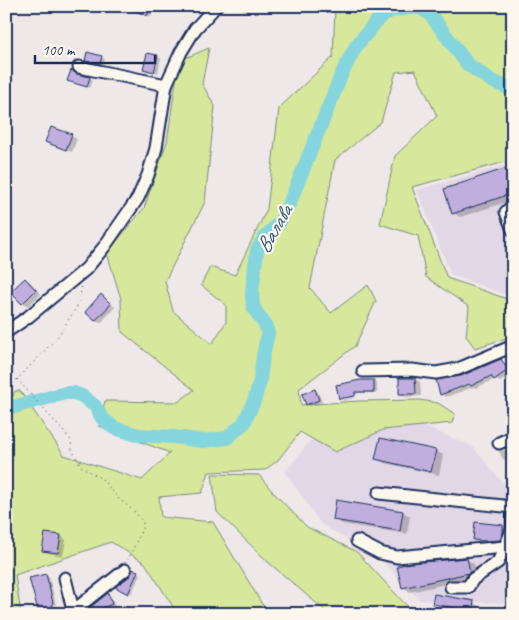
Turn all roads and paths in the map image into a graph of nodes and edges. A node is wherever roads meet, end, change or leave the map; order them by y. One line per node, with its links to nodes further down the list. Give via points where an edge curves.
1 (216, 6): 3 (street, via 185,44)
2 (78, 67): 3 (street)
3 (166, 85): 7 (street, via 156,148 138,198 86,269)
4 (513, 205): 5 (street, via 506,212)
5 (513, 230)
6 (82, 287): 10 (path, via 78,305 56,339)
7 (6, 332)
8 (513, 346): 9 (street, via 458,370 436,373 412,370)
9 (363, 372)
10 (17, 379): 11 (path); 19 (path, via 71,440 72,450 82,467 102,478 143,522)
11 (6, 391)
12 (513, 437): 13 (street)
13 (499, 443)
14 (379, 493): 15 (street)
15 (513, 506)
16 (513, 514): 18 (street, via 512,530)
17 (358, 541): 18 (street, via 380,553 397,557)
18 (505, 547): 21 (street, via 498,562 473,579 468,587)
19 (125, 570): 22 (street)
20 (65, 578): 22 (street)
21 (451, 587)
22 (73, 612)

